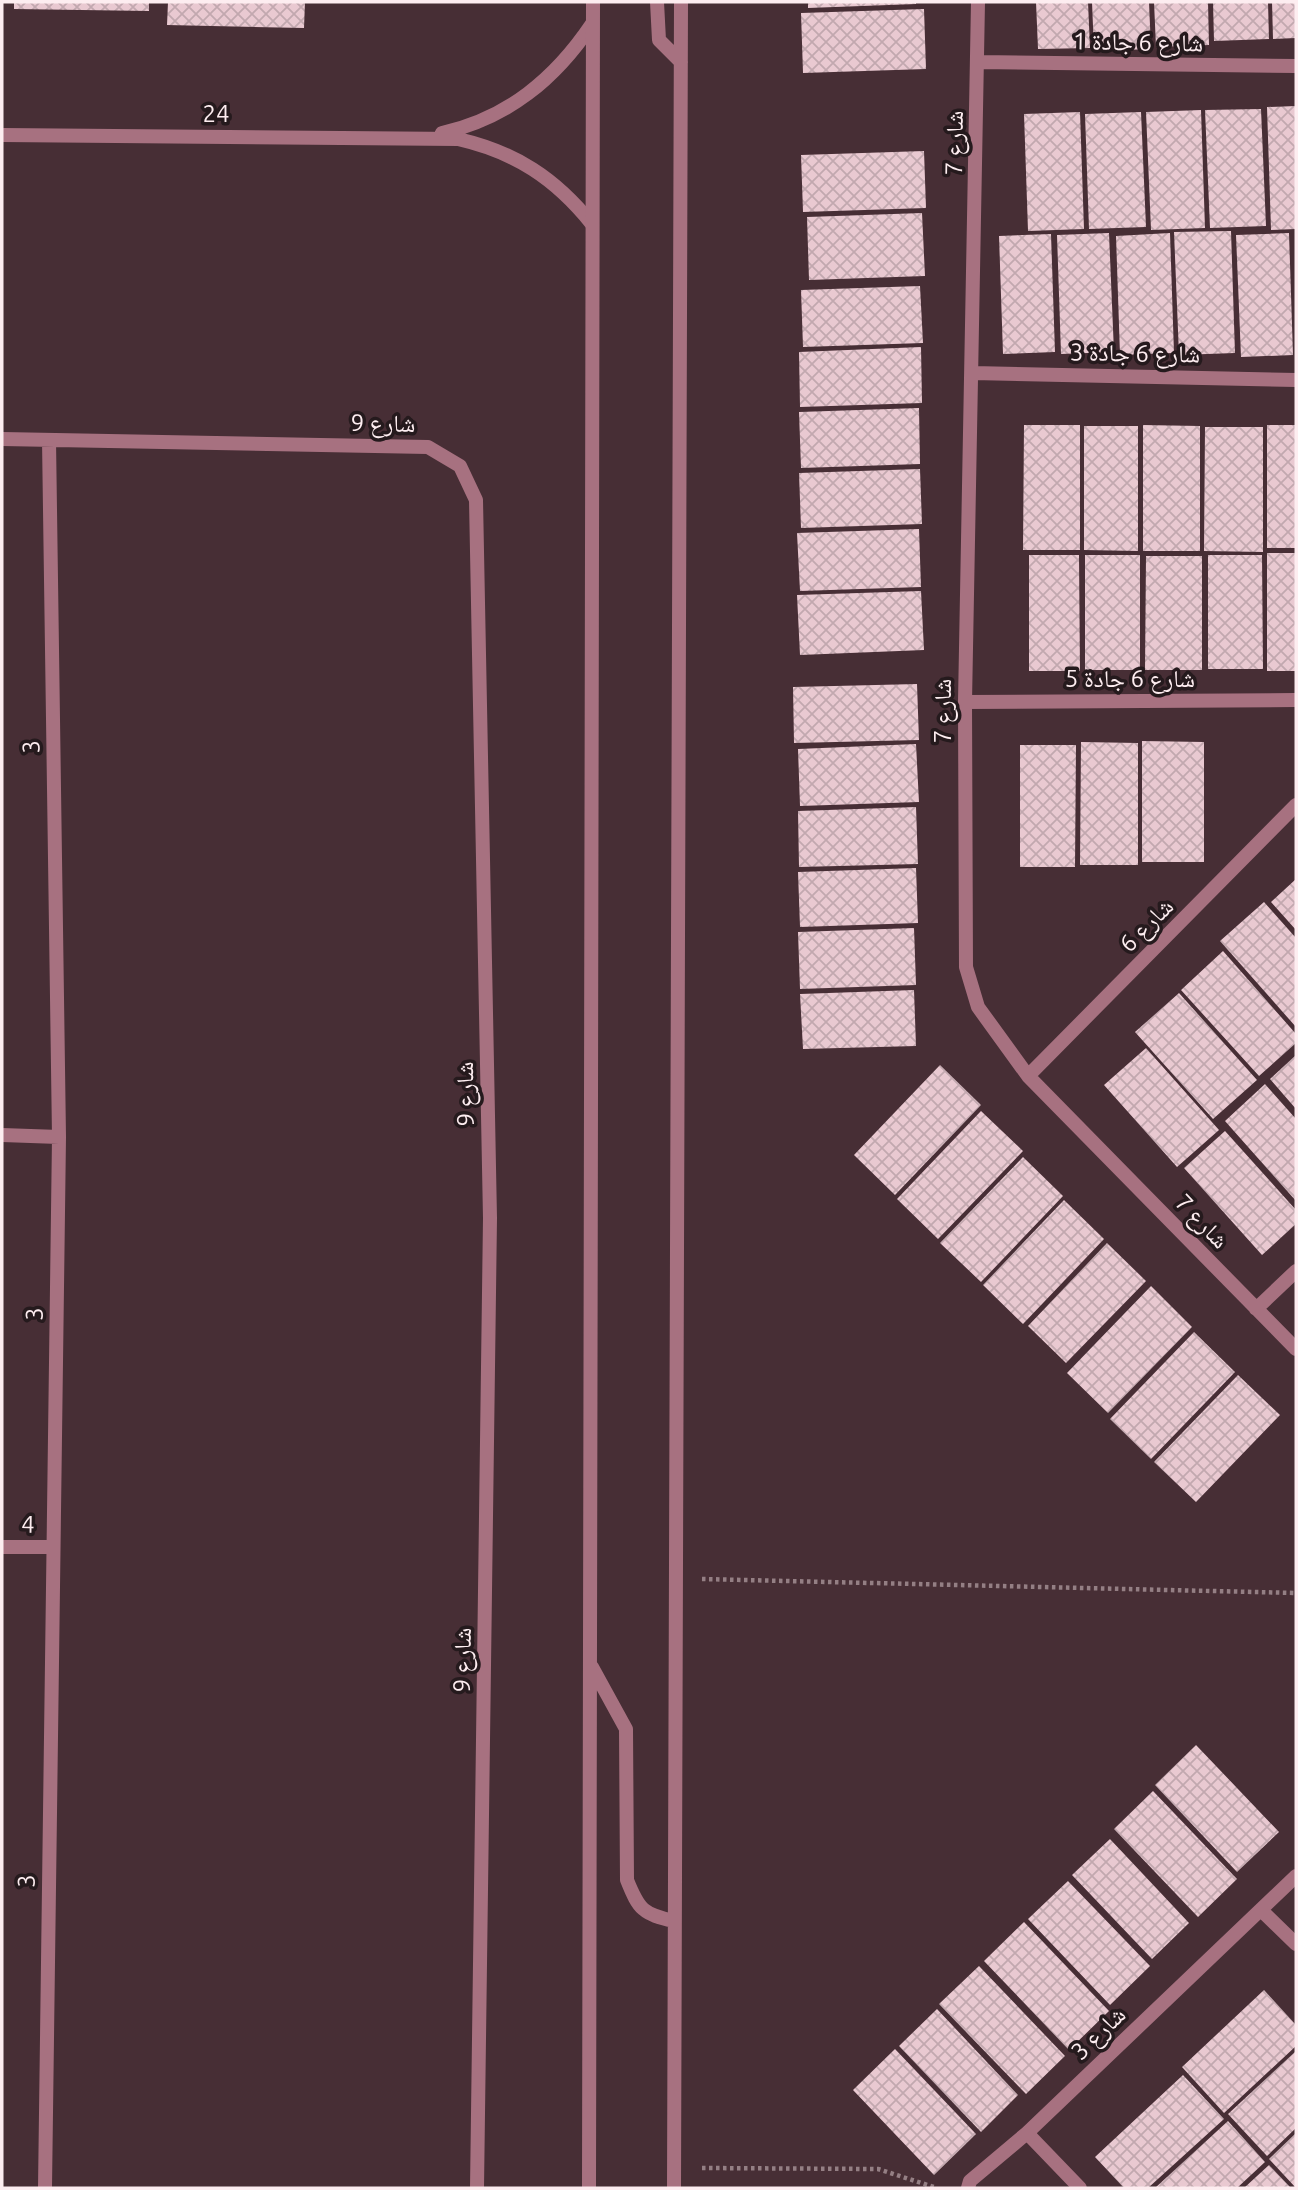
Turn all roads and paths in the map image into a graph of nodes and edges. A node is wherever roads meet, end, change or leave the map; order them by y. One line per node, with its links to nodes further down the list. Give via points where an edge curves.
1 (593, 2): 5 (street)
2 (657, 2): 6 (street, via 659,40)
3 (681, 2): 6 (street)
4 (978, 2): 7 (street, شارع 7)
5 (592, 24): 10 (street, 24, via 573,52 524,99 495,116); 11 (street)
6 (681, 62): 27 (street)
7 (978, 62): 8 (street, شارع 6 جادة 1); 12 (street, شارع 7)
8 (1296, 66)
9 (2, 135): 10 (street, 24)
10 (430, 136): 11 (street, 24, via 484,145 522,161 556,184)
11 (592, 224): 29 (street)
12 (973, 373): 13 (street, شارع 6 جادة 3); 17 (street, شارع 7)
13 (1296, 380)
14 (2, 439): 15 (street, شارع 9)
15 (49, 440): 21 (street, 3); 37 (street, شارع 9, via 428,447 460,466 476,500 491,1218)
16 (1296, 700): 17 (street, شارع 6 جادة 5)
17 (964, 702): 19 (street, شارع 7, via 966,967 978,1007)
18 (1296, 805): 19 (street, شارع 6)
19 (1028, 1076): 23 (street, شارع 7)
20 (2, 1135): 21 (street)
21 (59, 1137): 26 (street, 3)
22 (1296, 1271): 23 (street)
23 (1256, 1309): 24 (street)
24 (1296, 1349)
25 (2, 1547): 26 (street, 4)
26 (53, 1547): 36 (street, 3)
27 (675, 1578): 28 (path); 32 (street)
28 (1296, 1592)
29 (591, 1666): 32 (street, via 626,1729 627,1880 636,1903 649,1915); 38 (street)
30 (1296, 1876): 31 (street, شارع 3)
31 (1261, 1910): 33 (street); 34 (street, شارع 3)
32 (674, 1921): 35 (street)
33 (1296, 1944)
34 (1027, 2133): 41 (street, شارع 3, via 970,2181); 42 (street)
35 (674, 2168): 39 (street); 40 (path, via 878,2169)
36 (45, 2188)
37 (477, 2188)
38 (589, 2188)
39 (674, 2188)
40 (937, 2188)
41 (968, 2188)
42 (1080, 2188)

